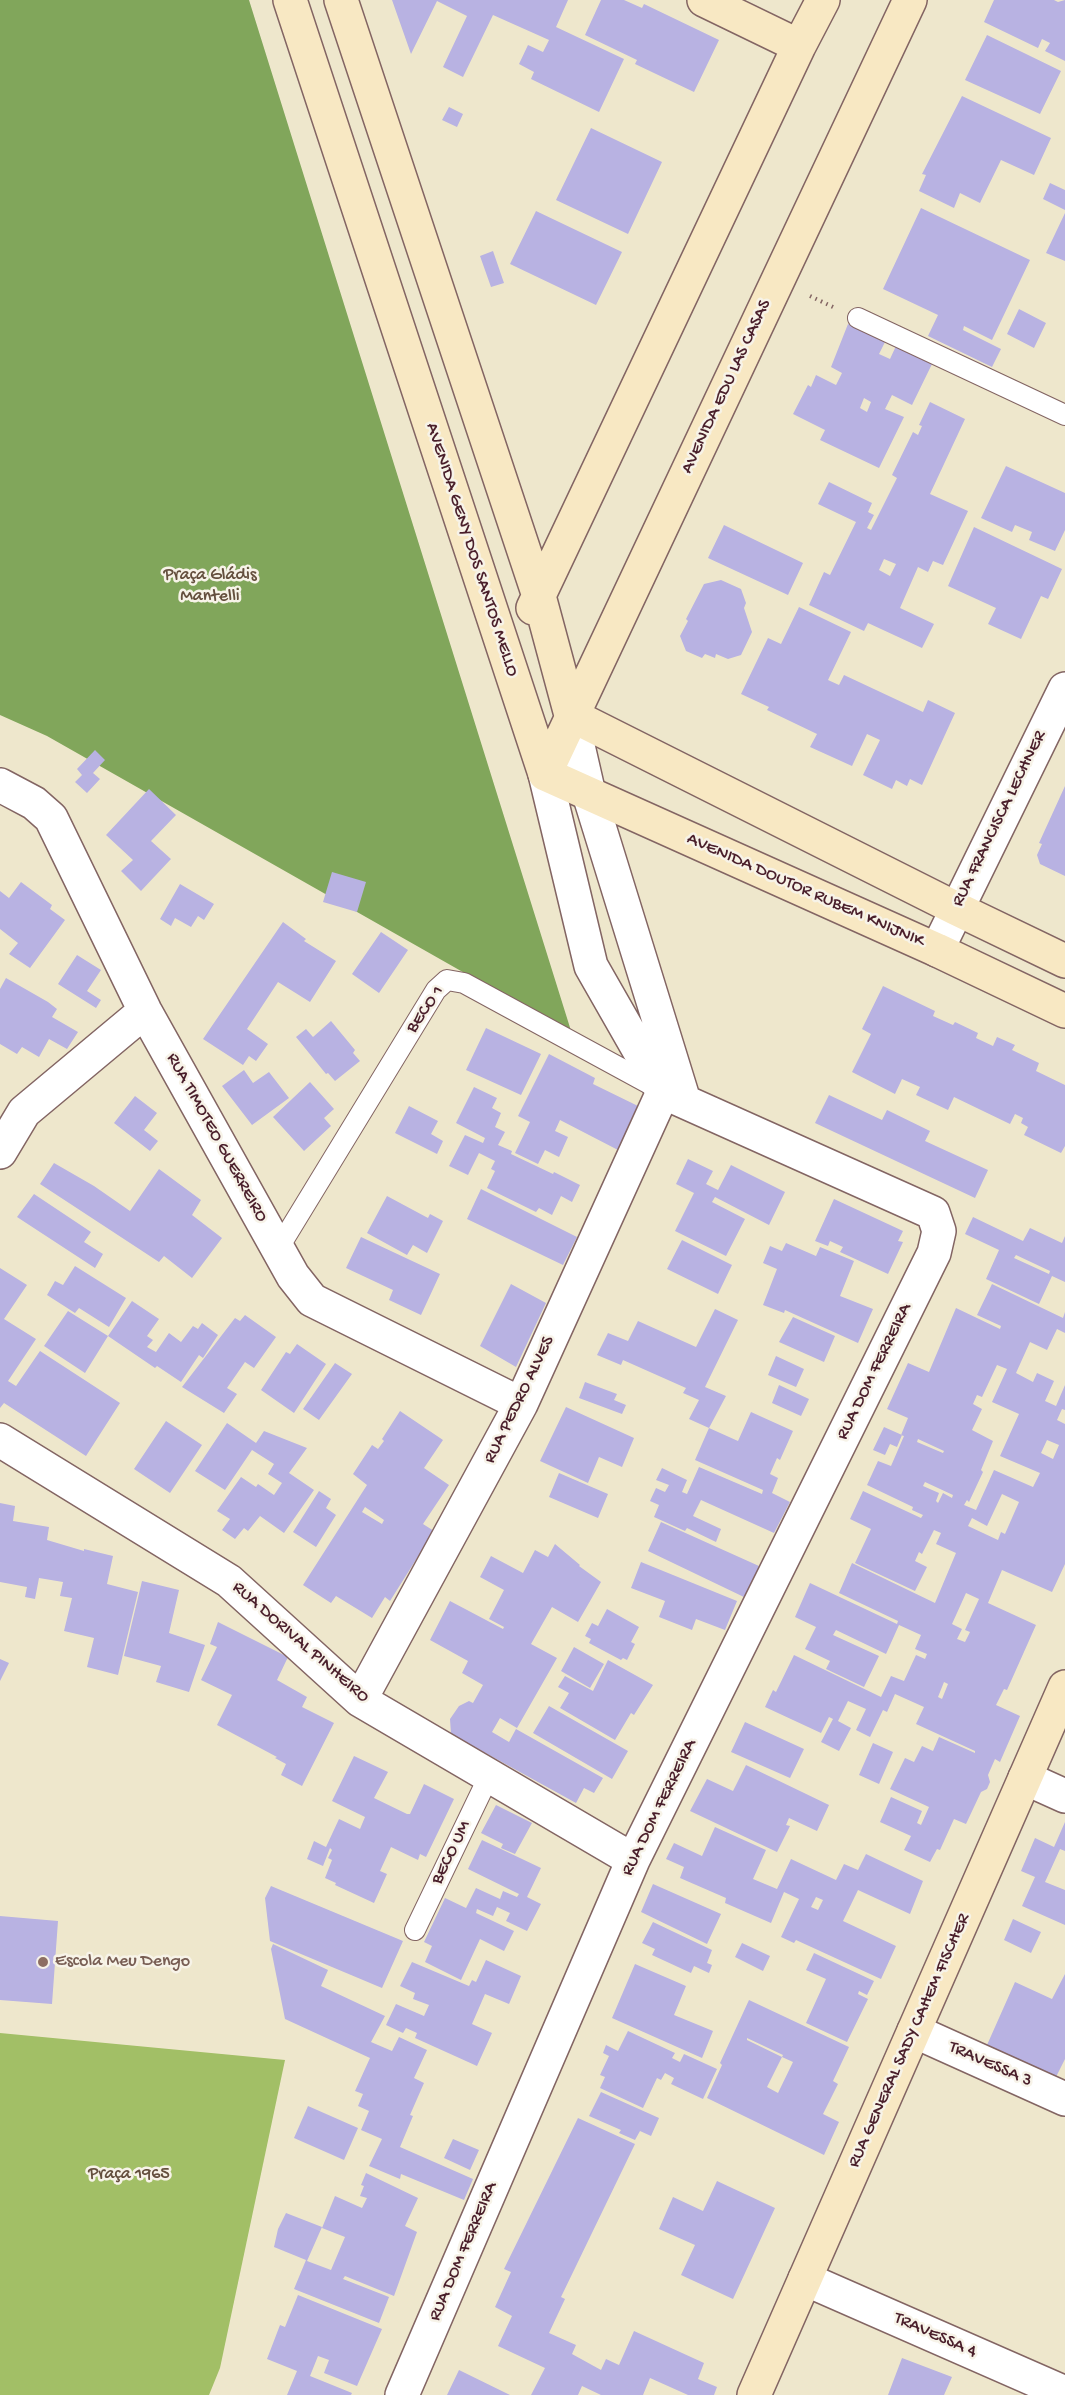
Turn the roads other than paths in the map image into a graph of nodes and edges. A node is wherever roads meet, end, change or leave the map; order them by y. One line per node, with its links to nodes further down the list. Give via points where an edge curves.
1 (290, 0): 10 (street, AVENIDA GENY DOS SANTOS MELLO)
2 (341, 0): 9 (street)
3 (704, 0): 6 (street)
4 (823, 0): 6 (street)
5 (910, 0): 12 (street, AVENIDA EDU LAS CASAS)
6 (799, 46): 9 (street)
7 (858, 318): 8 (lane)
8 (1065, 415)
9 (539, 596): 10 (street); 12 (street)
10 (509, 662): 13 (street, AVENIDA GENY DOS SANTOS MELLO)
11 (1065, 689): 16 (street, RUA FRANCISCA LECHNER)
12 (571, 715): 13 (street, AVENIDA EDU LAS CASAS); 15 (street); 16 (street)
13 (544, 774): 15 (street, AVENIDA DOUTOR RUBEM KNIJNIK); 21 (street, AVENIDA GENY DOS SANTOS MELLO, via 591,966)
14 (0, 785): 19 (street, RUA TIMOTEO GUERREIRO, via 34,803 51,818)
15 (589, 794): 17 (street, AVENIDA DOUTOR RUBEM KNIJNIK); 21 (street)
16 (955, 908): 17 (street, RUA FRANCISCA LECHNER); 18 (street)
17 (937, 950): 20 (street, AVENIDA DOUTOR RUBEM KNIJNIK)
18 (1065, 961)
19 (145, 1011): 22 (street); 24 (street, RUA TIMOTEO GUERREIRO)
20 (1065, 1011)
21 (674, 1096): 24 (lane, BECO 1, via 464,983 447,980 436,990); 25 (street, RUA PEDRO ALVES); 32 (street, RUA DOM FERREIRA, via 933,1213 939,1231 934,1253)
22 (12, 1105): 23 (street)
23 (0, 1152)
24 (278, 1249): 25 (street, RUA TIMOTEO GUERREIRO, via 312,1300)
25 (521, 1404): 28 (street, RUA PEDRO ALVES)
26 (0, 1440): 28 (street, RUA DORIVAL PINHEIRO, via 229,1581)
27 (1065, 1688): 30 (street, RUA GENERAL SADY CAHEM FISCHER)
28 (360, 1700): 29 (street, RUA DORIVAL PINHEIRO)
29 (489, 1776): 32 (street, RUA DORIVAL PINHEIRO); 33 (lane, BECO UM)
30 (1025, 1778): 31 (street); 34 (street, RUA GENERAL SADY CAHEM FISCHER)
31 (1065, 1796)
32 (633, 1860): 38 (street, RUA DOM FERREIRA)
33 (415, 1930)
34 (914, 2031): 35 (street, TRAVESSA 3); 36 (street, RUA GENERAL SADY CAHEM FISCHER)
35 (1065, 2099)
36 (805, 2279): 37 (street, TRAVESSA 4); 39 (street, RUA GENERAL SADY CAHEM FISCHER)
37 (1065, 2393)
38 (402, 2395)
39 (754, 2395)

